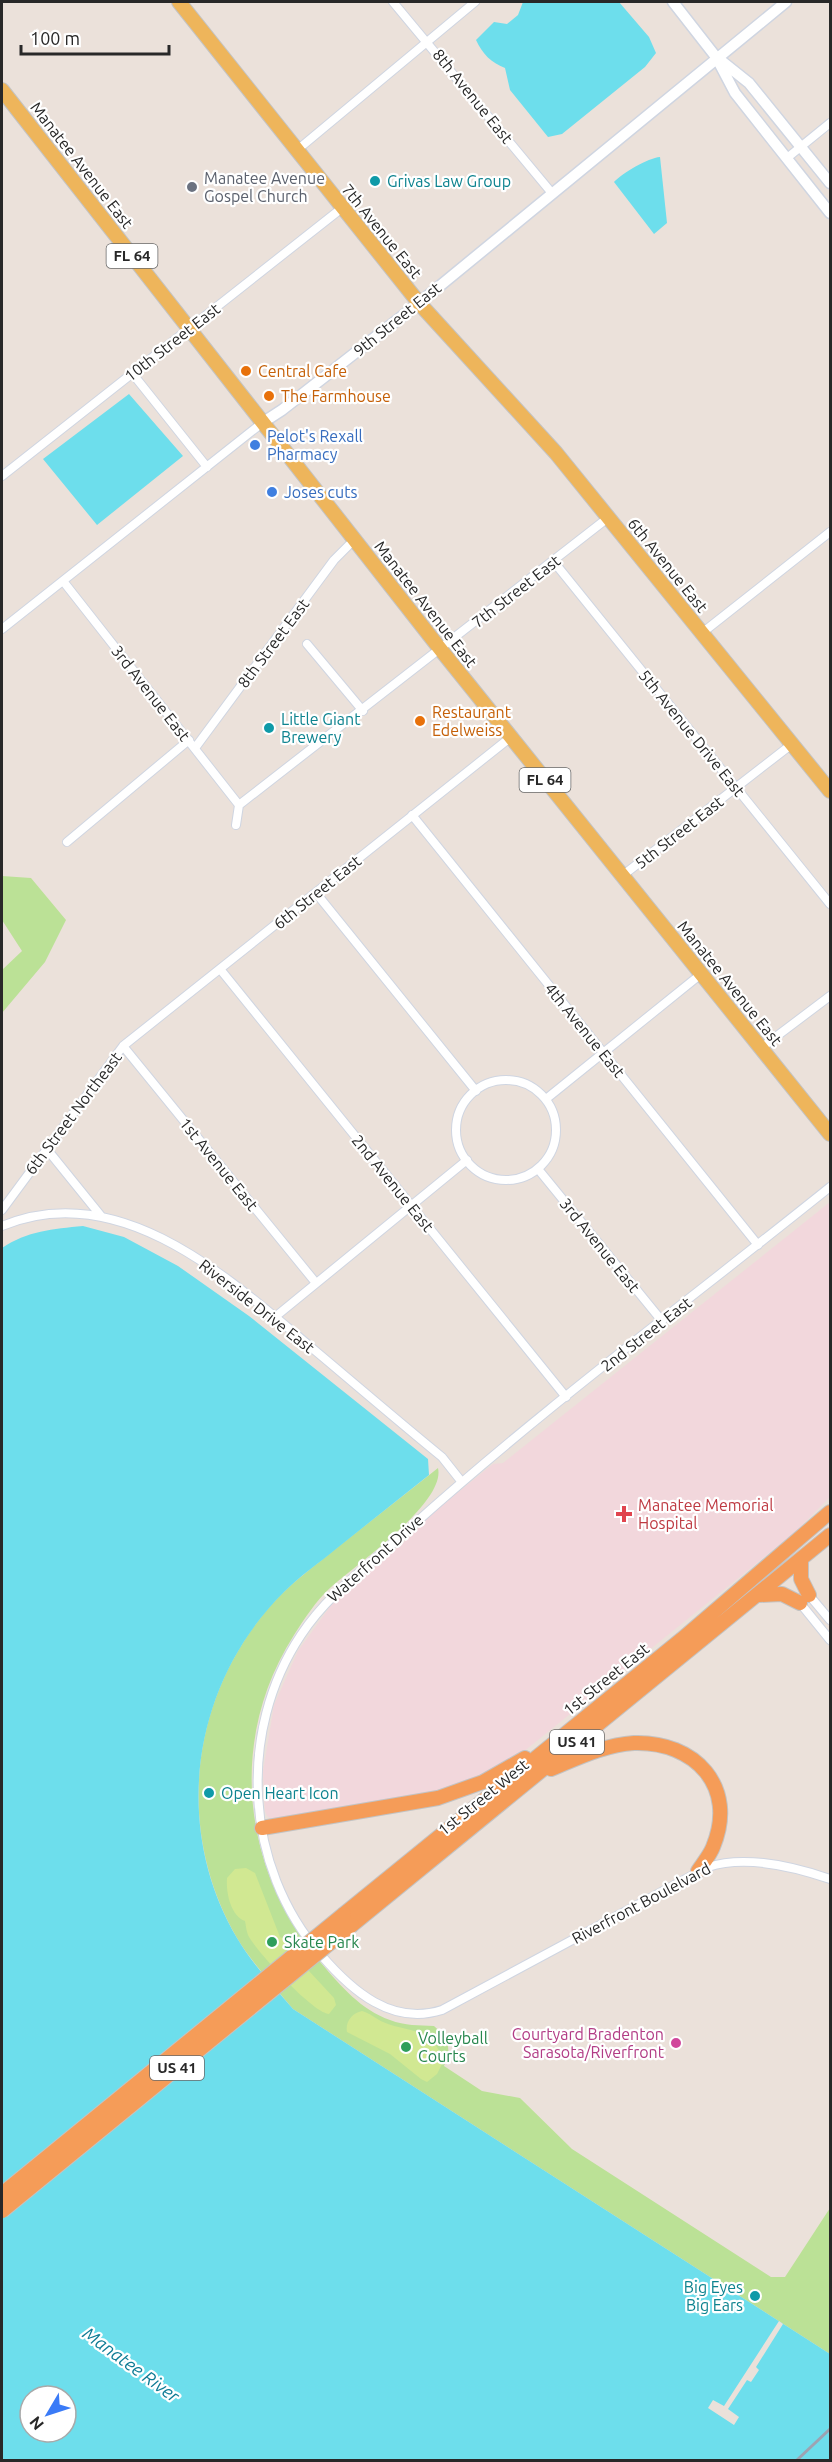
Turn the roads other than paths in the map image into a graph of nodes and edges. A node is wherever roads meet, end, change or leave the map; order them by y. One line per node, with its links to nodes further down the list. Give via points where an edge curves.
1 (179, 2): 11 (main road, 7th Avenue East)
2 (393, 2): 6 (street, 8th Avenue East)
3 (475, 2): 6 (street)
4 (673, 2): 7 (street)
5 (786, 2): 7 (street, 9th Street East)
6 (428, 41): 11 (street); 14 (street, 8th Avenue East)
7 (716, 57): 10 (street, via 749,83); 12 (street, via 735,93); 14 (street, 9th Street East)
8 (2, 90): 18 (main road, Manatee Avenue East / FL 64)
9 (831, 123): 10 (street)
10 (801, 147): 12 (street); 13 (street)
11 (296, 151): 15 (main road, 7th Avenue East)
12 (787, 158): 16 (street)
13 (831, 183)
14 (551, 192): 17 (street, 9th Street East)
15 (342, 208): 17 (main road, 7th Avenue East); 18 (street, 10th Street East)
16 (831, 212)
17 (419, 303): 19 (main road, 7th Avenue East); 21 (street, 9th Street East)
18 (189, 328): 20 (street, 10th Street East); 21 (main road, Manatee Avenue East / FL 64)
19 (476, 364): 24 (main road, 6th Avenue East)
20 (132, 373): 22 (street); 23 (street, 10th Street East)
21 (262, 423): 22 (street, 9th Street East); 26 (main road, Manatee Avenue East / FL 64)
22 (207, 467): 28 (street, 9th Street East)
23 (2, 476)
24 (609, 517): 27 (street, 7th Street East); 30 (main road, 6th Avenue East)
25 (831, 532): 30 (street)
26 (354, 540): 32 (main road, Manatee Avenue East / FL 64); 37 (street, 8th Street East, via 334,560)
27 (554, 562): 32 (street, 7th Street East); 39 (street, 5th Avenue Drive East)
28 (63, 581): 29 (street, 9th Street East); 35 (street, 3rd Avenue East)
29 (2, 629)
30 (702, 633): 36 (main road, 6th Avenue East)
31 (307, 644): 33 (street)
32 (441, 650): 33 (street, 7th Street East); 34 (main road, Manatee Avenue East / FL 64)
33 (363, 711): 40 (street, 7th Street East)
34 (511, 737): 41 (street, 6th Street East); 44 (main road, Manatee Avenue East / FL 64)
35 (189, 740): 37 (street, 3rd Avenue East); 43 (street)
36 (792, 744): 38 (main road, 6th Avenue East); 39 (street, 5th Street East)
37 (195, 748): 40 (street, 3rd Avenue East)
38 (828, 783)
39 (737, 787): 44 (street, 5th Street East); 46 (street, 5th Avenue Drive East)
40 (239, 805): 42 (street)
41 (412, 815): 45 (street, 6th Street East); 52 (street, 4th Avenue East)
42 (236, 825)
43 (67, 842)
44 (622, 876): 48 (main road, Manatee Avenue East / FL 64)
45 (316, 893): 47 (street, 6th Street East); 53 (street)
46 (831, 904)
47 (220, 969): 50 (street, 6th Street East); 60 (street, 2nd Avenue East)
48 (701, 974): 51 (main road, Manatee Avenue East / FL 64); 52 (street)
49 (831, 996): 51 (street)
50 (123, 1046): 56 (street, 6th Street Northeast); 65 (street, 1st Avenue East)
51 (761, 1048): 55 (main road, Manatee Avenue East / FL 64)
52 (604, 1053): 54 (street); 64 (street, 4th Avenue East)
53 (476, 1091): 54 (street, via 494,1082 513,1081 530,1086); 57 (street, via 462,1109 457,1124 458,1139)
54 (546, 1099): 58 (street, via 555,1119 555,1139)
55 (831, 1134)
56 (46, 1148): 61 (street, 6th Street Northeast); 62 (street)
57 (467, 1160): 58 (street, via 485,1175 502,1180 523,1177); 60 (street)
58 (538, 1169): 67 (street, 3rd Avenue East)
59 (831, 1187): 64 (street, 2nd Street East)
60 (412, 1206): 65 (street); 68 (street, 2nd Avenue East)
61 (2, 1210)
62 (101, 1216): 63 (street, via 38,1215); 66 (street, Riverside Drive East, via 147,1232 193,1257)
63 (2, 1226)
64 (758, 1245): 67 (street, 2nd Street East)
65 (316, 1283): 66 (street)
66 (275, 1317): 69 (street, Riverside Drive East, via 442,1457)
67 (662, 1321): 68 (street, 2nd Street East)
68 (567, 1397): 69 (street, 2nd Street East)
69 (461, 1481): 79 (street, Waterfront Drive, via 330,1598 290,1653 270,1697 260,1734 257,1791)
70 (831, 1512): 77 (highway, 1st Street East / US 41)
71 (831, 1535): 72 (highway, 1st Street West / US 41)
72 (801, 1560): 73 (highway, 1st Street West / US 41); 74 (highway)
73 (756, 1595): 74 (highway, via 780,1593); 78 (highway, 1st Street West / US 41)
74 (804, 1599): 75 (street); 76 (street)
75 (831, 1620)
76 (831, 1640)
77 (564, 1735): 79 (highway, via 483,1782 453,1794); 82 (highway, 1st Street East / US 41)
78 (535, 1776): 80 (highway, via 616,1745 656,1744 683,1752 707,1772 720,1810 713,1848); 82 (highway, 1st Street West / US 41)
79 (262, 1828): 83 (street, Waterfront Drive, via 272,1869 294,1917 312,1944 347,1982 378,2005 404,2014 431,2013)
80 (699, 1870): 81 (street, Riverfront Boulelvard, via 717,1864 776,1865); 83 (street, Riverfront Boulelvard)
81 (831, 1879)
82 (348, 1920): 84 (highway, US 41, bridge); 85 (highway, US 41, bridge)
83 (464, 1998)
84 (2, 2194)
85 (2, 2211)

